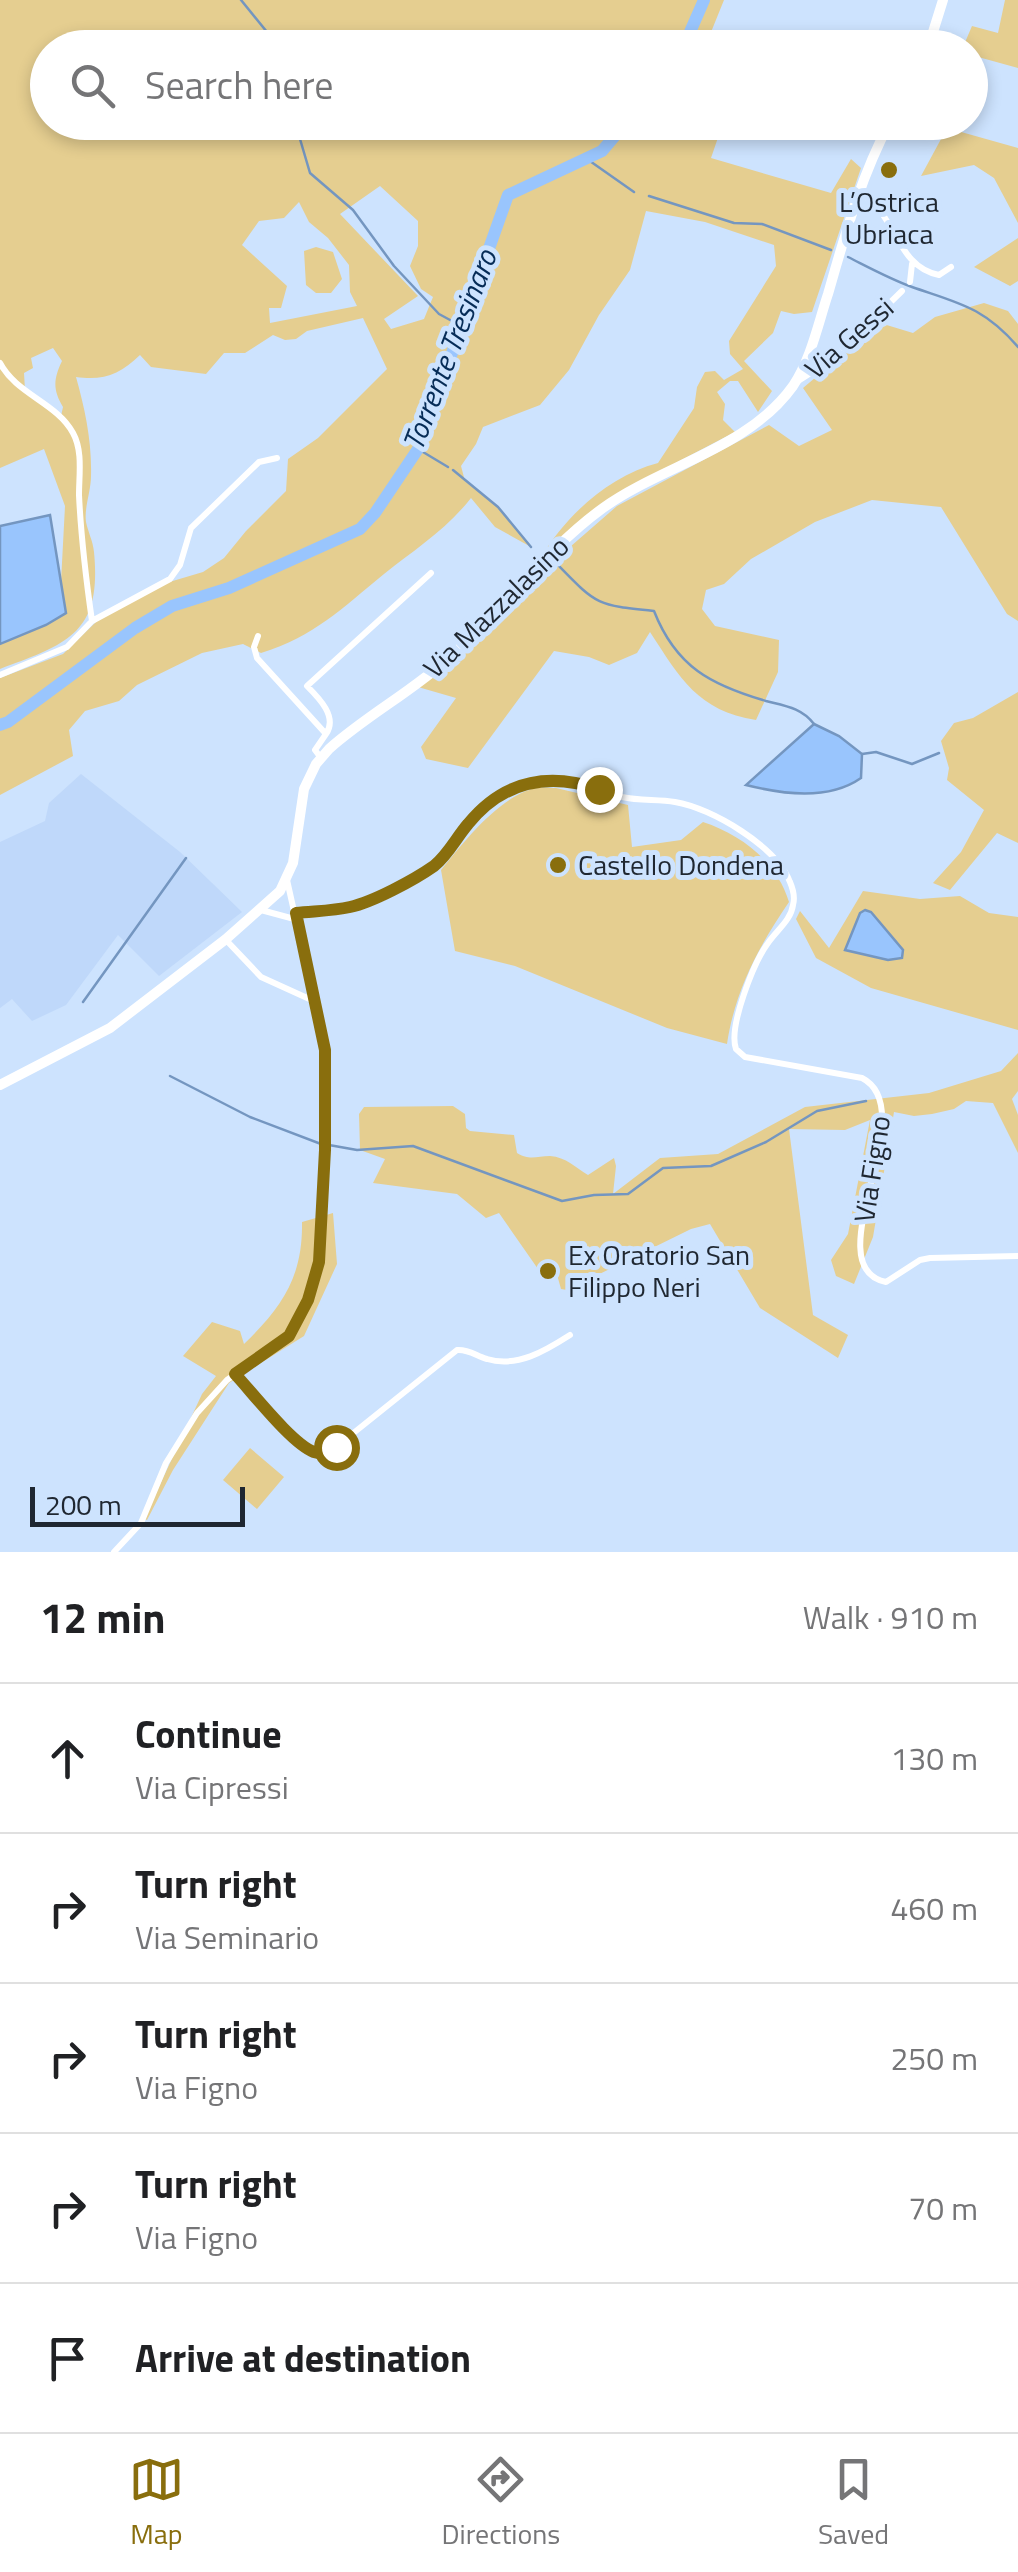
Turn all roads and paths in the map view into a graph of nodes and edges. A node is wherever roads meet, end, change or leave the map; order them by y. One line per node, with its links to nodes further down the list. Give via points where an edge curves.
1 (943, 0): 2 (main road)
2 (934, 30)
3 (882, 140): 4 (main road, Via Mazzalasino)
4 (859, 193): 5 (street, via 871,200); 10 (main road, Via Mazzalasino)
5 (912, 264): 6 (street, via 939,275); 7 (street, Via Gessi)
6 (951, 267)
7 (910, 282)
8 (902, 291): 10 (street, Via Gessi, via 832,360)
9 (0, 362): 13 (street, via 75,435)
10 (794, 384): 17 (main road, Via Mazzalasino, via 746,429 591,518 448,660)
11 (277, 458): 13 (street, via 259,462 191,528 170,579)
12 (431, 573): 16 (street, via 308,686 326,707)
13 (92, 620): 15 (street, via 66,646)
14 (258, 636): 16 (street, via 257,658)
15 (0, 675)
16 (326, 734): 17 (street, via 315,750)
17 (321, 758): 18 (main road, Via Mazzalasino, via 304,790)
18 (287, 880): 19 (main road, Via Mazzalasino); 20 (street)
19 (261, 910): 20 (street); 21 (main road, Via Mazzalasino)
20 (297, 917): 22 (street); 24 (street, Via Figno, via 352,907 423,872 496,796 526,782 556,779 690,806 762,844 792,886 790,914 752,976 734,1031 736,1050 744,1057 862,1078 882,1100 860,1239 872,1278 886,1282 930,1258)
21 (226, 939): 22 (street, via 261,977); 23 (main road, Via Mazzalasino, via 101,1034)
22 (316, 1002): 26 (street, via 326,1090 315,1282 289,1336)
23 (0, 1085)
24 (1018, 1256)
25 (570, 1335): 26 (street, via 512,1362 457,1350 327,1452 309,1450)
26 (235, 1374): 27 (street, via 189,1424 142,1523)
27 (114, 1552)

